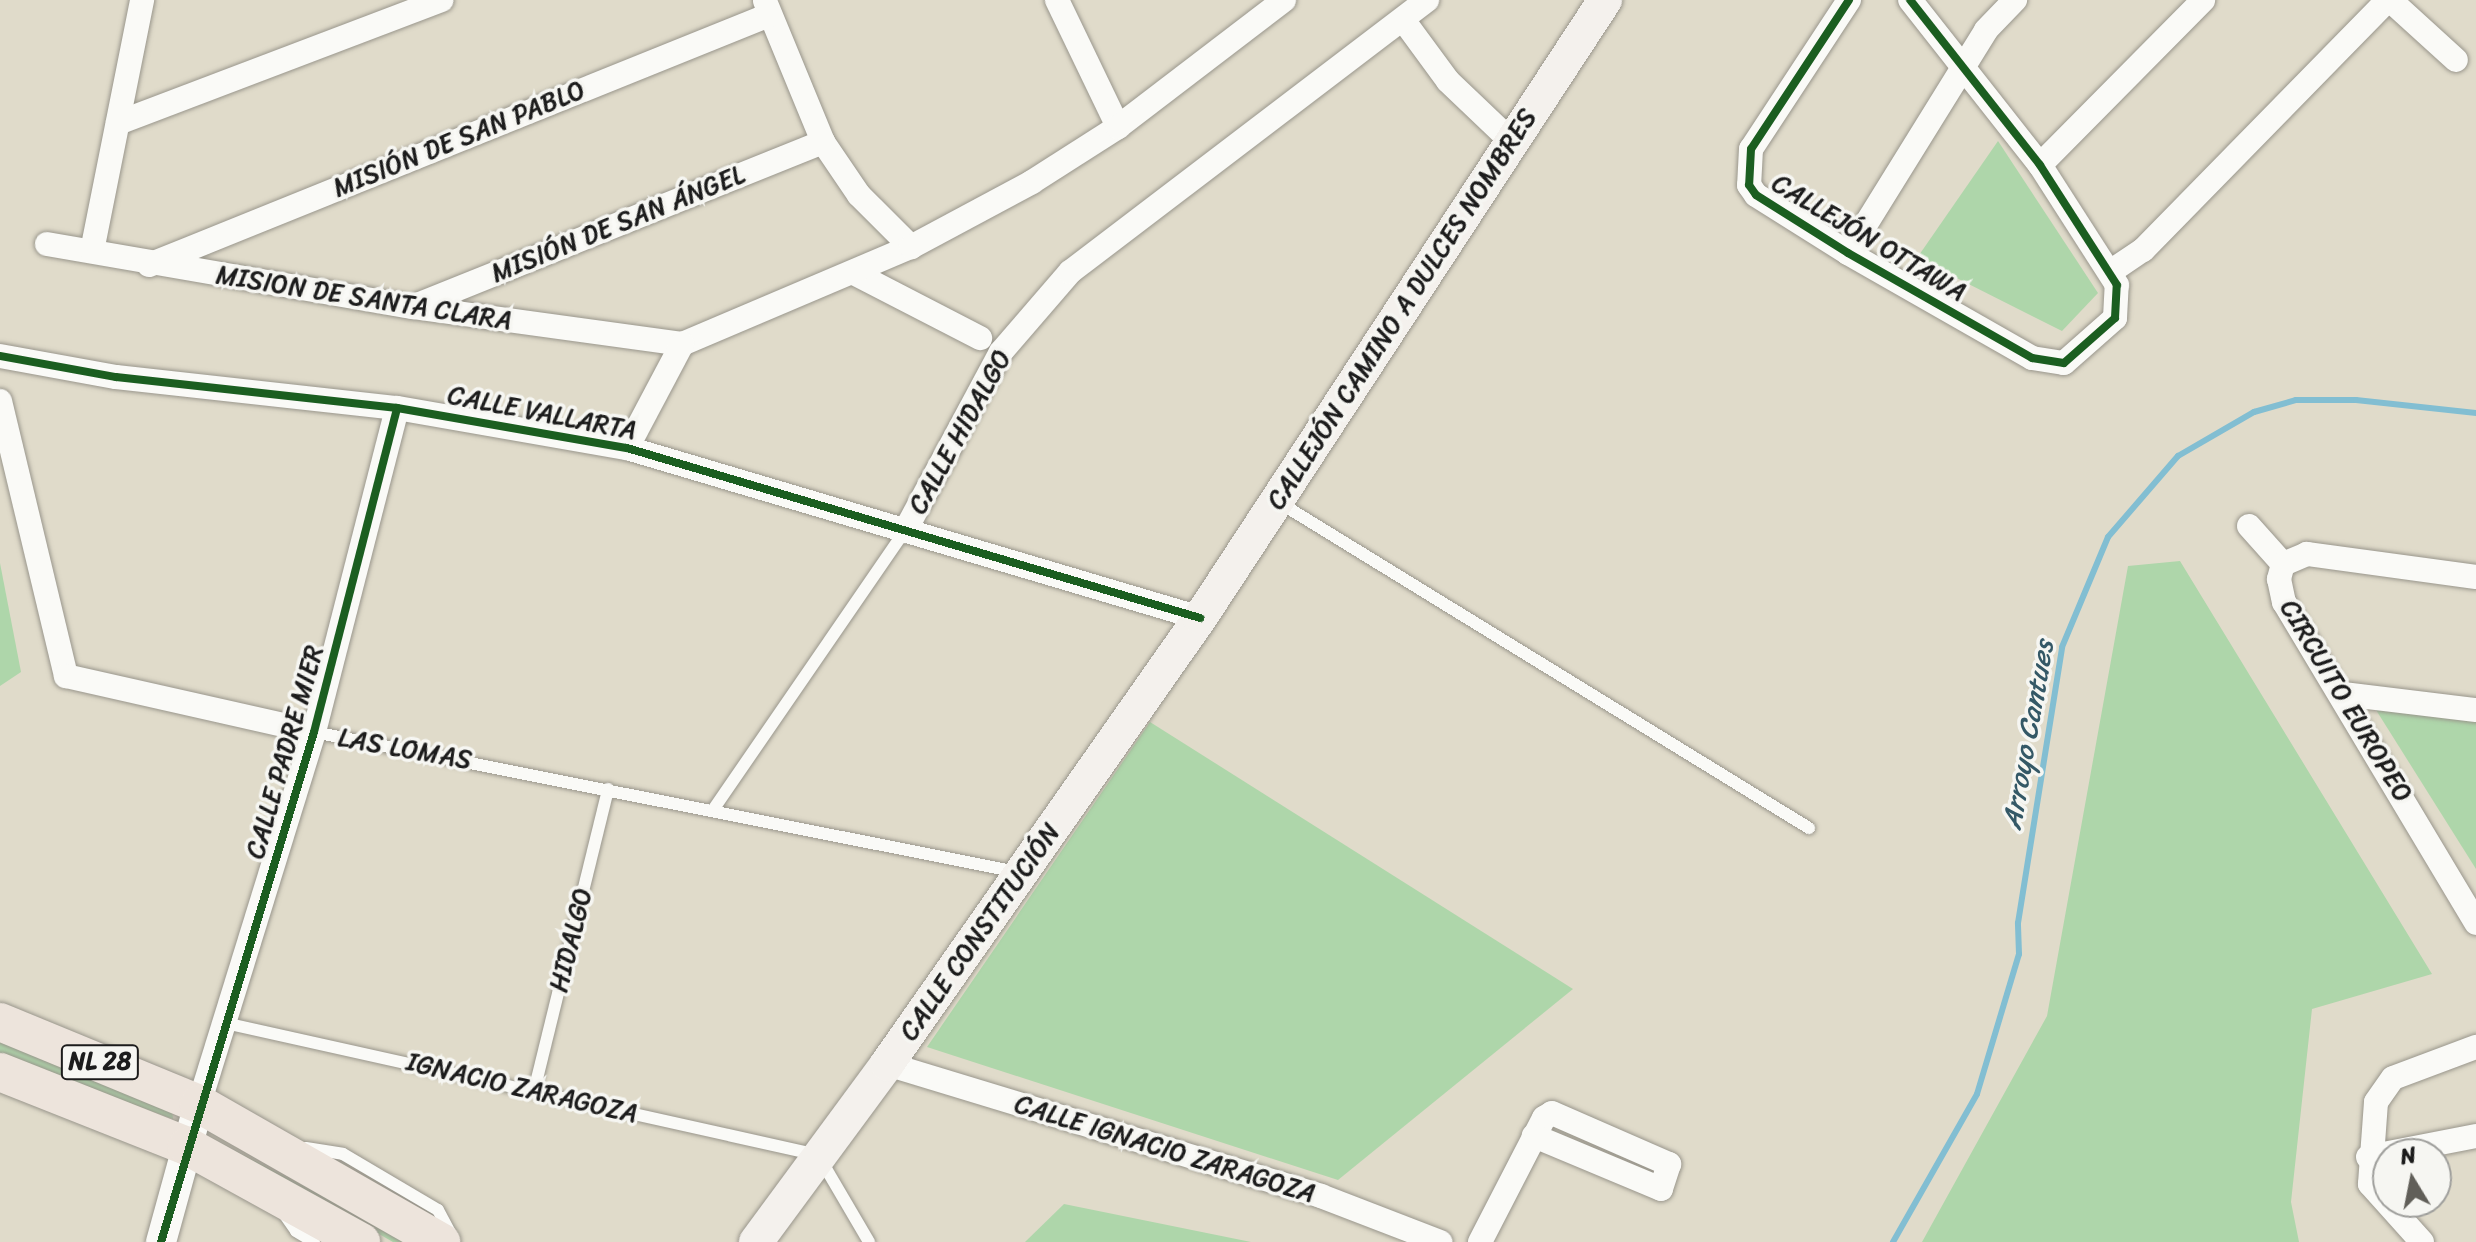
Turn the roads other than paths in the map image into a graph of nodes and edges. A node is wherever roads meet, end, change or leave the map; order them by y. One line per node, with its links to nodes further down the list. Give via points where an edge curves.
1 (142, 0): 16 (street)
2 (441, 0): 16 (street)
3 (1284, 0): 17 (street)
4 (1427, 0): 13 (street, CALLE HIDALGO)
5 (1605, 0): 18 (main road, CALLEJÓN CAMINO A DULCES NOMBRES)
6 (1849, 0): 24 (street, CALLEJÓN OTTAWA, via 1751,149 1747,174 1756,195)
7 (1910, 0): 15 (street)
8 (2015, 0): 15 (street, via 1986,30)
9 (2203, 0): 20 (street)
10 (2389, 0): 14 (street); 26 (street, via 2143,250)
11 (1059, 1): 17 (street)
12 (767, 8): 19 (street); 25 (street, MISIÓN DE SAN PABLO)
13 (1404, 21): 18 (street, via 1448,81); 37 (street, CALLE HIDALGO, via 1127,224 1070,272 1001,352)
14 (2456, 60)
15 (1967, 67): 20 (street); 24 (street)
16 (118, 123): 23 (street)
17 (1118, 127): 22 (street, via 1032,182)
18 (1511, 141): 35 (main road, CALLEJÓN CAMINO A DULCES NOMBRES)
19 (823, 142): 22 (street, via 859,195); 28 (street, MISIÓN DE SAN ÁNGEL)
20 (2040, 165): 26 (street)
21 (47, 244): 23 (street, MISION DE SANTA CLARA)
22 (911, 247): 27 (street)
23 (92, 251): 25 (street, MISION DE SANTA CLARA)
24 (1848, 253): 26 (street, CALLEJÓN OTTAWA, via 2032,358 2064,363 2115,318 2120,296)
25 (149, 265): 28 (street, MISION DE SANTA CLARA)
26 (2110, 272)
27 (854, 273): 29 (street); 30 (street)
28 (413, 307): 30 (street, MISION DE SANTA CLARA)
29 (980, 338)
30 (682, 344): 34 (street)
31 (0, 356): 33 (street, CALLE VALLARTA, via 116,377)
32 (0, 401): 43 (street, LAS LOMAS, via 66,676)
33 (397, 408): 34 (street, CALLE VALLARTA); 43 (street, CALLE PADRE MIER)
34 (627, 448): 37 (street, CALLE VALLARTA)
35 (1277, 501): 40 (main road, CALLEJÓN CAMINO A DULCES NOMBRES); 46 (lane)
36 (2249, 526): 38 (street)
37 (905, 531): 40 (street, CALLE VALLARTA); 45 (lane, CALLE HIDALGO)
38 (2283, 564): 39 (street, CIRCUITO EUROPEO, via 2293,557 2331,554); 41 (street, CIRCUITO EUROPEO, via 2279,579 2284,602)
39 (2476, 577)
40 (1200, 618): 47 (main road, CALLE CONSTITUCIÓN)
41 (2343, 694): 42 (street); 48 (street, CIRCUITO EUROPEO)
42 (2476, 710)
43 (314, 732): 44 (lane, LAS LOMAS); 50 (street, CALLE PADRE MIER)
44 (608, 789): 45 (lane, LAS LOMAS); 54 (lane, HIDALGO)
45 (713, 810): 47 (lane, LAS LOMAS)
46 (1809, 828)
47 (1022, 873): 52 (main road, CALLE CONSTITUCIÓN)
48 (2476, 923)
49 (0, 1022): 55 (main road, NL 28)
50 (225, 1023): 54 (lane, IGNACIO ZARAGOZA); 55 (street, CALLE PADRE MIER)
51 (2476, 1047): 61 (street, via 2386,1084 2376,1102)
52 (887, 1064): 60 (main road, CALLE CONSTITUCIÓN); 70 (street, CALLE IGNACIO ZARAGOZA, via 1321,1196)
53 (0, 1072): 59 (main road, NL 28)
54 (534, 1091): 60 (lane, IGNACIO ZARAGOZA)
55 (199, 1104): 56 (main road, NL 28); 59 (street)
56 (248, 1133): 66 (main road, NL 28); 67 (lane, via 343,1154 438,1210)
57 (1534, 1136): 57 (street, via 1544,1118 1561,1114 1669,1164 1661,1189); 71 (street)
58 (2476, 1136): 61 (street)
59 (187, 1146): 62 (main road, NL 28); 63 (street)
60 (818, 1155): 68 (main road, CALLE CONSTITUCIÓN); 69 (lane)
61 (2368, 1157): 72 (street, via 2370,1184)
62 (268, 1188): 64 (lane, via 296,1231); 65 (main road, NL 28)
63 (161, 1242)
64 (314, 1242)
65 (361, 1242)
66 (441, 1242)
67 (456, 1242)
68 (756, 1242)
69 (869, 1242)
70 (1440, 1242)
71 (1480, 1242)
72 (2422, 1242)

